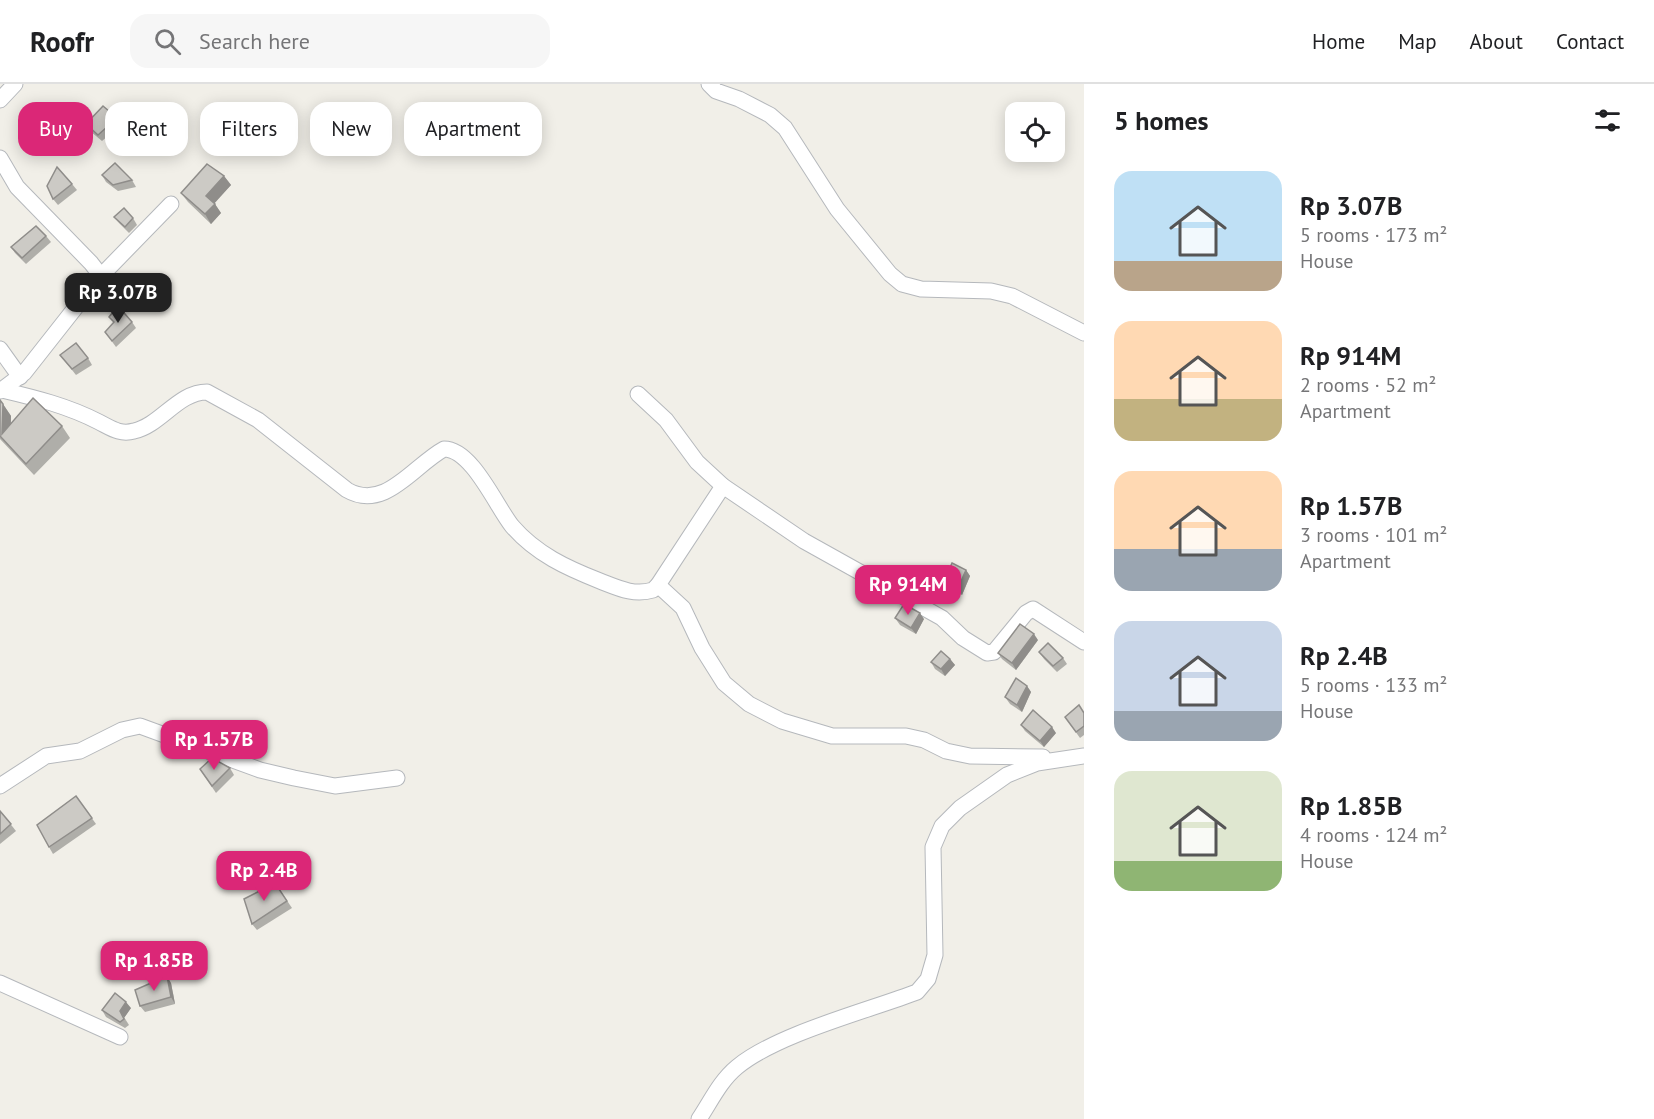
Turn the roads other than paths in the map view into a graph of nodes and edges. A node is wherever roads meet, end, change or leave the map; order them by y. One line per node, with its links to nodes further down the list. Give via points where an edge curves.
1 (15, 84): 3 (street)
2 (709, 84): 7 (street, via 716,91 770,115 785,128 837,209 902,284 1012,296)
3 (0, 100)
4 (0, 159): 6 (street, via 17,187 91,263)
5 (171, 204): 6 (street)
6 (98, 279): 9 (street)
7 (1084, 333)
8 (0, 349): 9 (street)
9 (20, 377): 10 (street)
10 (1, 390): 13 (street, via 66,406 116,431 128,432 144,428 164,412 207,392 258,420 347,490 362,497 376,496 444,449 455,451 473,468 514,528 554,561 582,576 635,592 653,590)
11 (638, 394): 12 (street)
12 (723, 486): 13 (street); 14 (street, via 804,541 942,618 987,653 994,652 1033,609)
13 (658, 585): 16 (street, via 683,608 724,683 750,704 782,721 832,736 906,736 970,756)
14 (1084, 642)
15 (1084, 756): 16 (street)
16 (1059, 759): 21 (street, via 1007,775 960,808 942,826 933,847 935,955 928,979 917,992 761,1051 725,1080)
17 (396, 778): 18 (street, via 335,786 294,778 260,770 140,726 122,730 81,751 46,756)
18 (0, 786)
19 (0, 983): 20 (street)
20 (120, 1037)
21 (699, 1119)

